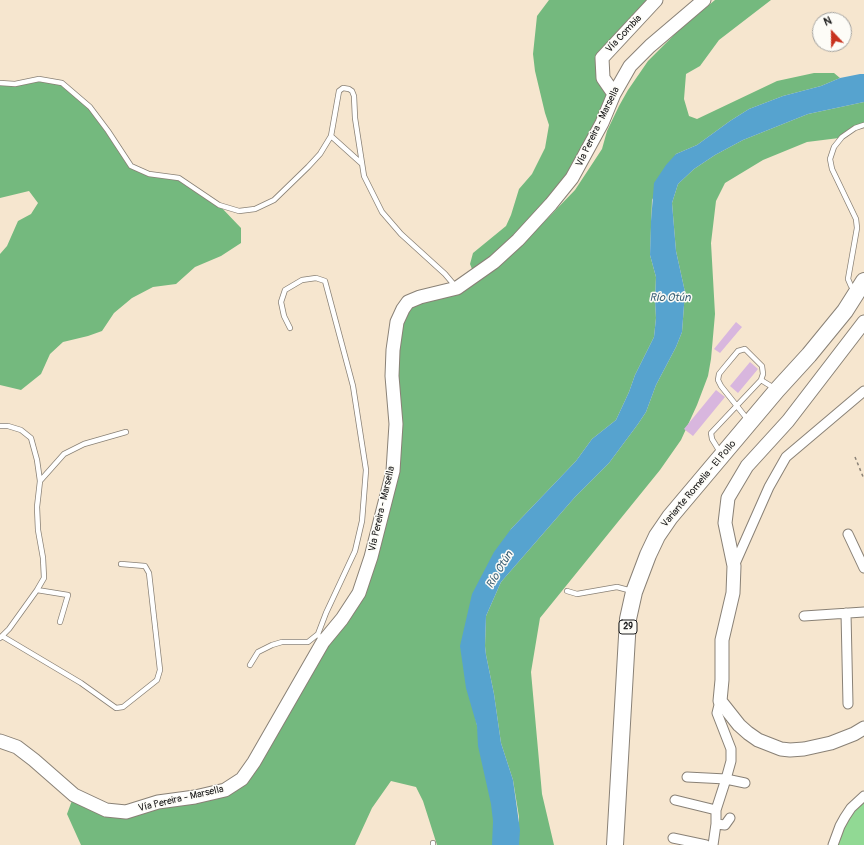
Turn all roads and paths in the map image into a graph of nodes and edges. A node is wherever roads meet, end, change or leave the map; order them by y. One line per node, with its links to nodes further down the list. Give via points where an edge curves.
1 (656, 0): 4 (main road, Vía Combia, via 602,58 604,78)
2 (704, 0): 4 (main road, Vía Pereira - Marsella, via 630,66)
3 (0, 83): 6 (lane, via 16,84 39,79 62,83 90,107 131,166 149,174 179,178 219,205 239,211 255,209 274,200 304,172)
4 (614, 94): 9 (main road, Vía Pereira - Marsella, via 579,167 551,204 494,262)
5 (864, 125): 8 (lane, via 842,137 830,158 832,169 856,218 848,279 850,286)
6 (331, 136): 7 (lane); 7 (lane, via 338,94 343,88 349,89 354,96)
7 (361, 163): 9 (lane, via 364,176 382,212)
8 (861, 287): 13 (highway, Variante Romelia - El Pollo / 29, via 845,311)
9 (457, 288): 35 (main road, Vía Pereira - Marsella, via 408,302 397,322 392,376 396,424 392,471 371,557 359,593 342,619)
10 (864, 322): 25 (main road, via 788,421 747,466 728,498 725,523)
11 (290, 328): 35 (lane, via 284,316 282,302 285,290 302,280 316,278 325,281 353,386 366,470 362,521 355,551 326,613)
12 (761, 380): 13 (lane); 15 (lane); 15 (lane, via 762,366 745,350 738,351 723,368 718,380)
13 (777, 390): 16 (highway, Variante Romelia - El Pollo / 29)
14 (864, 391): 25 (street, via 786,457 769,487)
15 (736, 406): 16 (lane); 19 (lane, via 710,433)
16 (750, 422): 19 (highway, Variante Romelia - El Pollo / 29)
17 (0, 426): 22 (lane, via 21,430 30,438)
18 (126, 432): 22 (lane, via 84,444 64,454)
19 (722, 456): 29 (highway, Variante Romelia - El Pollo / 29, via 657,536 639,574)
20 (855, 457): 21 (path)
21 (864, 479)
22 (40, 481): 27 (lane, via 36,507 44,578)
23 (848, 534): 26 (street)
24 (121, 564): 34 (lane, via 145,566 149,573 160,670 157,680 123,708 116,708 81,683)
25 (734, 566): 37 (main road, via 733,593 722,640)
26 (864, 568)
27 (37, 590): 33 (lane, via 68,595); 34 (lane, via 9,630)
28 (567, 591): 29 (lane, via 577,594 617,587)
29 (634, 592): 50 (highway, Variante Romelia - El Pollo / 29, via 627,630)
30 (864, 612): 31 (street)
31 (846, 613): 32 (street); 38 (street)
32 (804, 616)
33 (60, 622)
34 (1, 637)
35 (320, 638): 36 (lane, via 308,642 282,642 272,645 258,652); 40 (main road, Vía Pereira - Marsella, via 254,762 242,779 225,790 195,798 158,802 126,812 106,810 74,795 17,747)
36 (250, 665)
37 (720, 702): 39 (main road, via 738,725 748,733 781,749 804,749 831,743); 42 (street, via 717,713 731,749)
38 (848, 704)
39 (864, 728)
40 (0, 740)
41 (687, 777): 42 (street)
42 (726, 779): 43 (street); 46 (street)
43 (745, 783)
44 (864, 796): 53 (street, via 845,817)
45 (675, 800): 46 (street)
46 (716, 810): 48 (street)
47 (730, 818): 48 (street, via 725,825)
48 (716, 824): 52 (street)
49 (673, 838): 51 (street)
50 (615, 845)
51 (706, 845)
52 (714, 845)
53 (832, 845)

